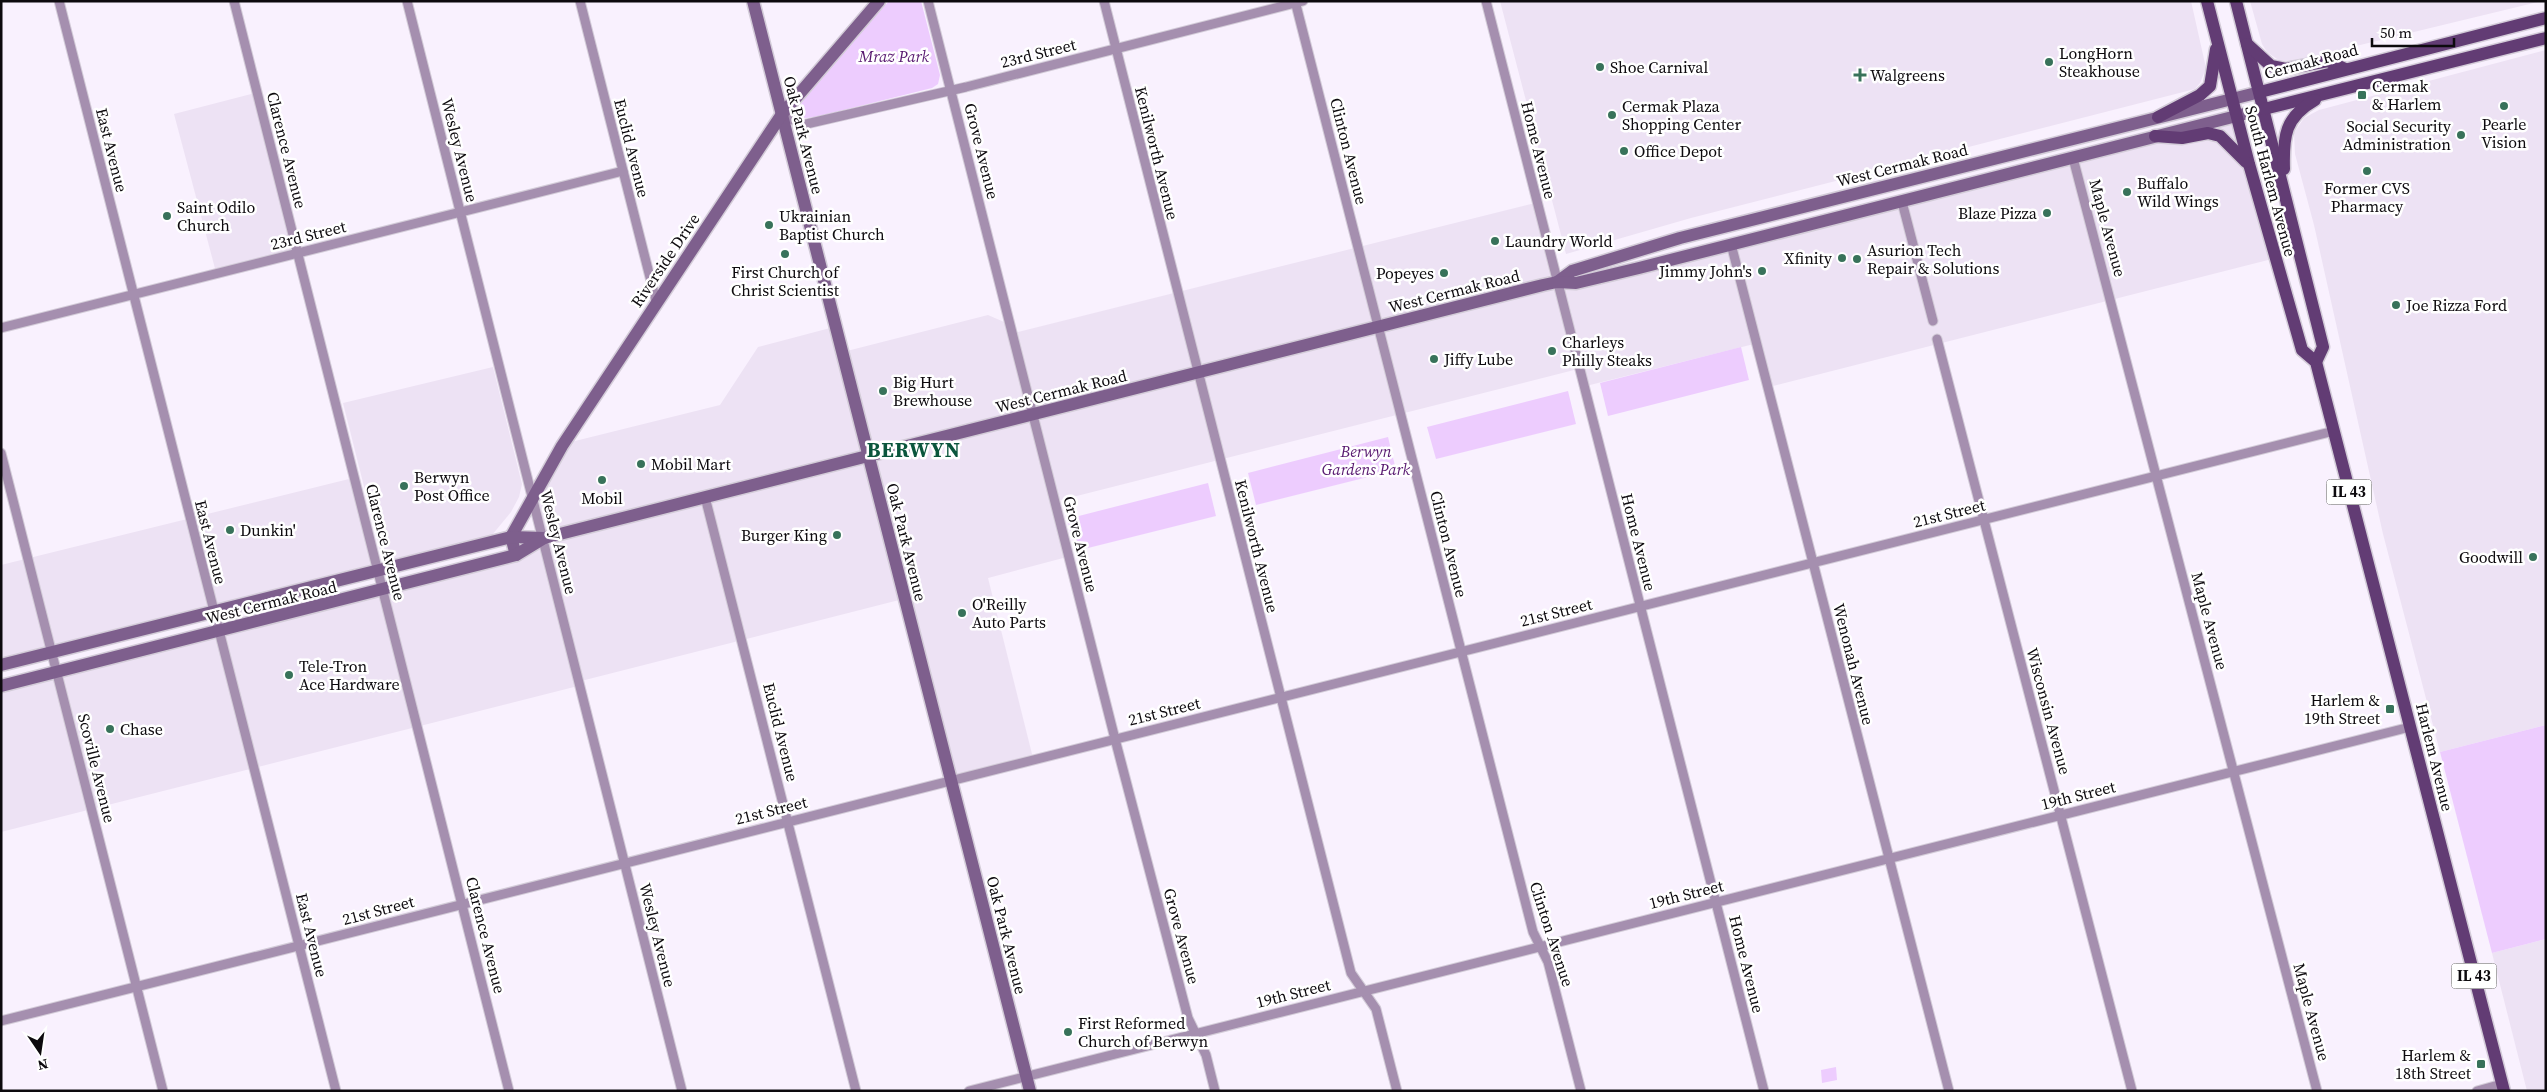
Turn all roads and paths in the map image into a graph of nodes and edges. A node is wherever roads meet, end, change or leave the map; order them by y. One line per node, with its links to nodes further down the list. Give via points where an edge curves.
1 (59, 1): 37 (street, East Avenue)
2 (234, 1): 35 (street, Clarence Avenue)
3 (407, 1): 33 (street, Wesley Avenue)
4 (580, 1): 30 (street, Euclid Avenue)
5 (753, 1): 24 (main road, Oak Park Avenue)
6 (879, 1): 24 (main road, Riverside Drive)
7 (928, 1): 19 (street, Grove Avenue)
8 (1104, 1): 17 (street, Kenilworth Avenue)
9 (1486, 1): 36 (street, Home Avenue)
10 (2207, 1): 15 (main road, South Harlem Avenue / IL 43)
11 (2236, 1): 16 (main road, South Harlem Avenue / IL 43)
12 (1298, 2): 17 (street, 23rd Street); 40 (street, Clinton Avenue)
13 (2546, 18): 18 (main road, Cermak Road)
14 (2546, 38): 21 (main road)
15 (2217, 41): 22 (main road, South Harlem Avenue / IL 43); 26 (main road, via 2210,86 2200,95)
16 (2247, 43): 18 (main road, via 2271,66 2286,69 2328,61); 20 (main road, South Harlem Avenue / IL 43)
17 (1116, 49): 19 (street, 23rd Street); 44 (street, Kenilworth Avenue)
18 (2345, 69): 20 (main road, Cermak Road)
19 (951, 90): 24 (street, 23rd Street, via 802,125); 45 (street, Grove Avenue)
20 (2260, 92): 22 (main road, West Cermak Road); 23 (main road, South Harlem Avenue / IL 43)
21 (2332, 92): 23 (main road); 31 (main road, via 2297,111 2290,120 2284,155)
22 (2232, 98): 25 (main road, South Harlem Avenue / IL 43); 26 (main road, West Cermak Road)
23 (2264, 109): 25 (main road, West Cermak Road); 31 (main road, South Harlem Avenue / IL 43)
24 (782, 114): 38 (main road, Riverside Drive); 48 (main road, Oak Park Avenue)
25 (2236, 115): 27 (main road, West Cermak Road); 29 (main road, South Harlem Avenue / IL 43)
26 (2158, 117): 36 (main road, West Cermak Road, via 1680,238 1572,271)
27 (2155, 136): 28 (main road, West Cermak Road); 29 (main road, via 2182,138 2208,133 2220,136)
28 (2073, 158): 32 (main road, West Cermak Road); 49 (street, Maple Avenue)
29 (2249, 164): 43 (main road, South Harlem Avenue / IL 43, via 2302,350)
30 (623, 171): 33 (street, 23rd Street); 38 (street, Euclid Avenue)
31 (2285, 189): 43 (main road, South Harlem Avenue / IL 43, via 2323,347)
32 (1902, 202): 34 (main road, West Cermak Road); 39 (street)
33 (460, 212): 35 (street, 23rd Street); 50 (street, Wesley Avenue)
34 (1731, 244): 36 (main road, West Cermak Road, via 1576,283); 56 (street, Wenonah Avenue)
35 (298, 253): 37 (street, 23rd Street); 57 (street, Clarence Avenue)
36 (1557, 282): 40 (main road, West Cermak Road); 59 (street, Home Avenue)
37 (133, 295): 41 (street, 23rd Street); 60 (street, East Avenue)
38 (656, 302): 50 (main road, Riverside Drive)
39 (1933, 320)
40 (1378, 327): 44 (main road, West Cermak Road); 63 (street, Clinton Avenue)
41 (1, 328)
42 (1937, 339): 52 (street, Wisconsin Avenue)
43 (2316, 362): 46 (main road, South Harlem Avenue / IL 43)
44 (1197, 373): 45 (main road, West Cermak Road); 67 (street, Kenilworth Avenue)
45 (1033, 415): 48 (main road, West Cermak Road); 69 (street, Grove Avenue)
46 (2334, 431): 49 (street, 21st Street); 68 (main road, Harlem Avenue / IL 43)
47 (1, 453): 62 (street, Scoville Avenue)
48 (869, 457): 51 (main road, West Cermak Road); 71 (main road, Oak Park Avenue)
49 (2156, 476): 52 (street, 21st Street); 70 (street, Maple Avenue)
50 (532, 496): 53 (main road, Riverside Drive); 54 (street, Wesley Avenue)
51 (706, 498): 54 (main road, West Cermak Road); 73 (street, Euclid Avenue)
52 (1984, 520): 56 (street, 21st Street); 72 (street, Wisconsin Avenue)
53 (511, 537): 54 (main road, West Cermak Road); 55 (main road); 57 (main road, West Cermak Road)
54 (544, 538): 55 (main road, West Cermak Road); 75 (street, Wesley Avenue)
55 (516, 555): 58 (main road, West Cermak Road)
56 (1813, 563): 59 (street, 21st Street); 74 (street, Wenonah Avenue)
57 (378, 570): 58 (street, Clarence Avenue); 60 (main road, West Cermak Road)
58 (383, 590): 61 (main road, West Cermak Road); 77 (street, Clarence Avenue)
59 (1640, 606): 63 (street, 21st Street); 76 (street, Home Avenue)
60 (214, 612): 61 (street, East Avenue); 62 (main road, West Cermak Road)
61 (218, 632): 65 (main road, West Cermak Road); 78 (street, East Avenue)
62 (52, 652): 64 (main road, West Cermak Road); 65 (street, Scoville Avenue)
63 (1461, 652): 67 (street, 21st Street); 79 (street, Clinton Avenue, via 1533,932)
64 (1, 665)
65 (57, 672): 66 (main road, West Cermak Road); 80 (street, Scoville Avenue)
66 (1, 686)
67 (1280, 697): 69 (street, 21st Street); 81 (street, Kenilworth Avenue, via 1351,973)
68 (2410, 727): 70 (street, 19th Street); 85 (main road, Harlem Avenue / IL 43)
69 (1115, 739): 71 (street, 21st Street); 83 (street, Grove Avenue, via 1188,1018)
70 (2234, 772): 72 (street, 19th Street); 99 (street, Maple Avenue)
71 (951, 780): 73 (street, 21st Street); 84 (main road, Oak Park Avenue)
72 (2061, 815): 74 (street, 19th Street); 98 (street, Wisconsin Avenue)
73 (788, 822): 75 (street, 21st Street); 90 (street, Euclid Avenue)
74 (1889, 859): 76 (street, 19th Street); 97 (street, Wenonah Avenue)
75 (624, 863): 77 (street, 21st Street); 89 (street, Wesley Avenue)
76 (1716, 902): 79 (street, 19th Street); 96 (street, Home Avenue)
77 (462, 904): 78 (street, 21st Street); 88 (street, Clarence Avenue)
78 (299, 947): 80 (street, 21st Street); 87 (street, East Avenue)
79 (1540, 947): 81 (street, 19th Street); 95 (street, Clinton Avenue, via 1548,962)
80 (137, 987): 82 (street, 21st Street); 86 (street, Scoville Avenue)
81 (1364, 991): 83 (street, 19th Street); 94 (street, Kenilworth Avenue, via 1376,1009)
82 (1, 1022)
83 (1196, 1034): 84 (street, 19th Street); 93 (street, Grove Avenue, via 1206,1055)
84 (1026, 1076): 91 (street, 19th Street); 92 (main road, Oak Park Avenue)
85 (2503, 1088): 100 (street)
86 (163, 1091)
87 (336, 1091)
88 (509, 1091)
89 (682, 1091)
90 (856, 1091)
91 (969, 1091)
92 (1030, 1091)
93 (1215, 1091)
94 (1396, 1091)
95 (1581, 1091)
96 (1764, 1091)
97 (1949, 1091)
98 (2132, 1091)
99 (2317, 1091)
100 (2477, 1091)

